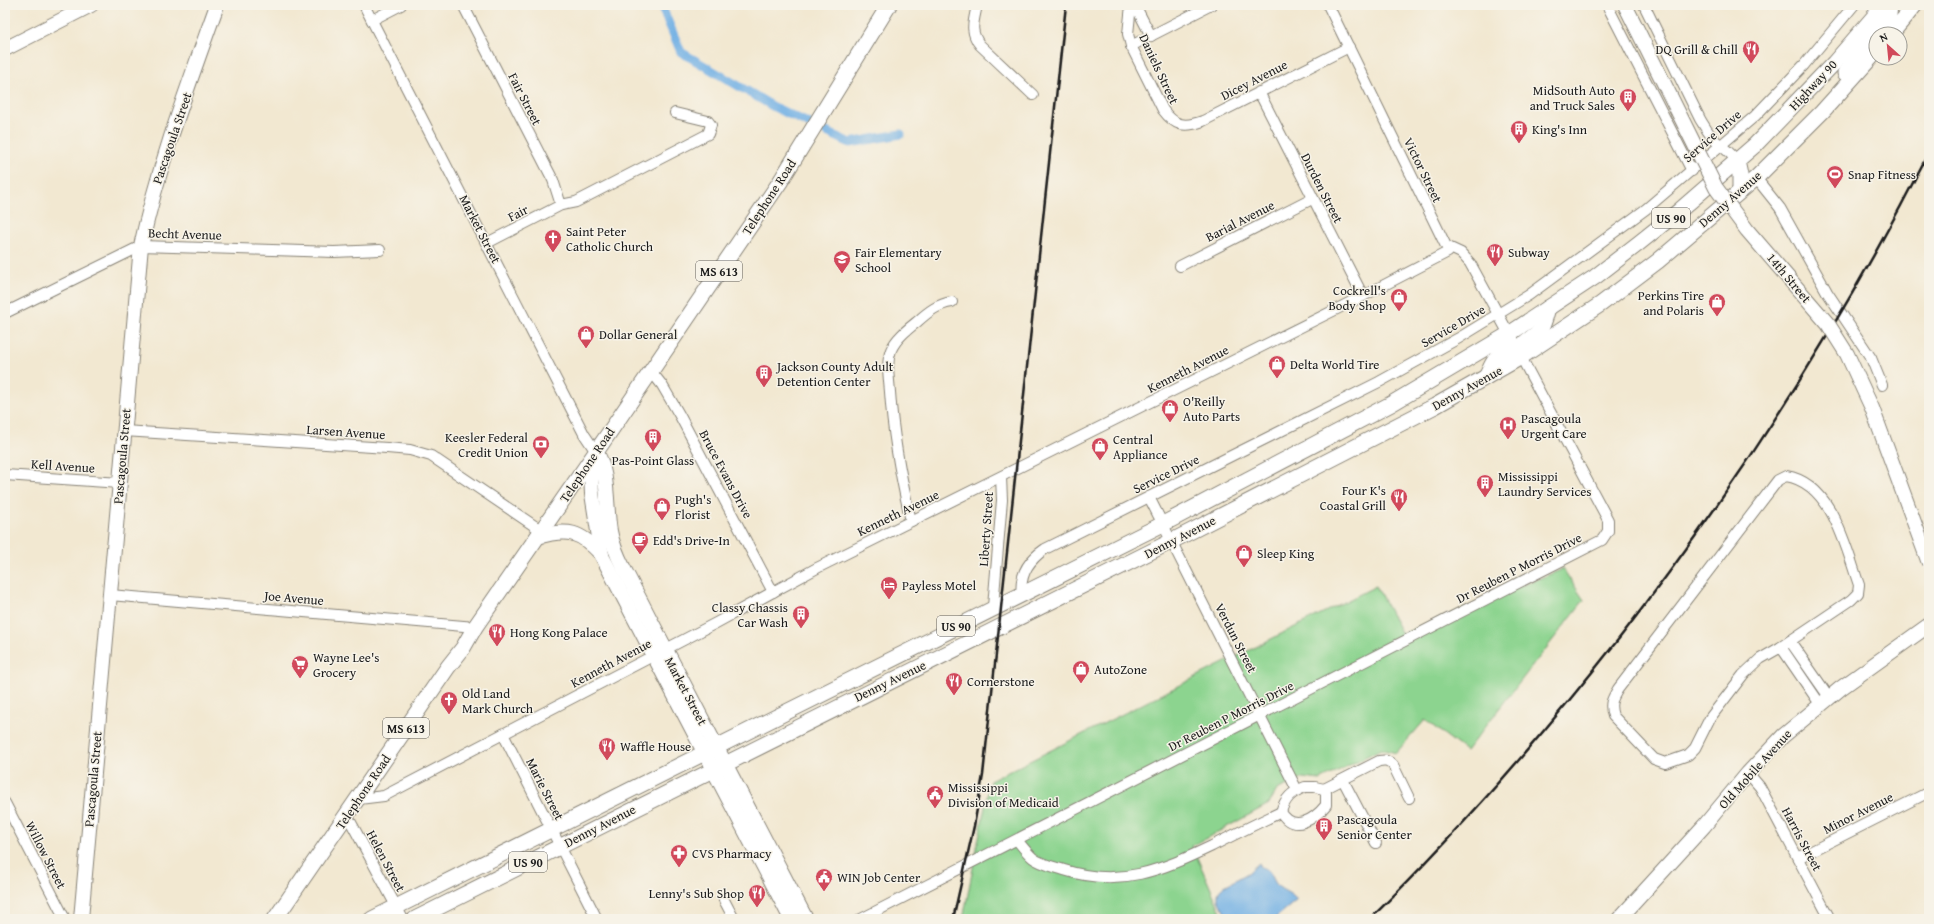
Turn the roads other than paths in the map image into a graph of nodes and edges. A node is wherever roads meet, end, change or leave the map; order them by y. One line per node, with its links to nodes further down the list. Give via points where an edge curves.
1 (91, 5): 24 (street)
2 (217, 5): 40 (street, Pascagoula Street, via 162,164)
3 (364, 5): 19 (street, Market Street)
4 (401, 5): 19 (street)
5 (464, 5): 38 (street, Fair Street, via 553,180)
6 (889, 5): 51 (main road, Telephone Road / MS 613, via 780,182)
7 (977, 5): 27 (street, via 972,32 974,37)
8 (1131, 5): 22 (street, Daniels Street, via 1128,34)
9 (1135, 5): 21 (street)
10 (1211, 5): 21 (street)
11 (1328, 5): 23 (street, Victor Street)
12 (1607, 5): 34 (street)
13 (1625, 5): 65 (street, 14th Street, bridge, via 1716,188 1747,230 1828,324 1847,354 1872,408)
14 (1644, 5): 31 (street, via 1700,119 1708,132)
15 (1854, 5): 31 (street, Service Drive, via 1786,84)
16 (1884, 5): 32 (main road, Highway 90 / US 90, via 1829,69)
17 (1890, 5): 28 (main road, via 1886,22 1839,80)
18 (1908, 9): 20 (main road)
19 (372, 20): 39 (street, Market Street)
20 (1896, 26)
21 (1150, 36): 22 (street)
22 (1131, 46): 30 (street, Daniels Street)
23 (1349, 47): 26 (street, Dicey Avenue); 41 (street, Victor Street, via 1446,246)
24 (5, 49)
25 (1868, 61): 28 (main road, Denny Avenue / US 90)
26 (1259, 92): 30 (street, Dicey Avenue, via 1194,124 1178,124); 37 (street, Durden Street)
27 (1034, 95)
28 (1833, 99): 35 (main road, Denny Avenue / US 90)
29 (675, 113): 38 (street, Fair, via 708,121 711,125 708,134 583,198)
30 (1170, 119)
31 (1722, 145): 33 (street); 34 (street, Service Drive)
32 (1755, 145): 33 (main road, Highway 90 / US 90); 35 (main road)
33 (1737, 161): 36 (main road); 46 (main road, Denny Avenue / US 90, via 1639,243 1595,277)
34 (1692, 171): 48 (street, Service Drive, via 1617,233)
35 (1756, 178): 36 (main road, Denny Avenue / US 90); 53 (street, via 1780,208 1827,292 1868,354)
36 (1740, 191): 50 (main road, Denny Avenue / US 90, via 1601,304)
37 (1312, 199): 43 (street, Barial Avenue); 44 (street, Durden Street)
38 (561, 205): 39 (street, Fair)
39 (487, 243): 55 (street, Market Street, via 584,434)
40 (141, 246): 42 (street, Becht Avenue, via 334,252); 47 (street, Becht Avenue); 54 (street, Pascagoula Street)
41 (1450, 249): 44 (street, Kenneth Avenue); 48 (street, Victor Street, via 1461,253 1470,263)
42 (380, 250)
43 (1180, 266)
44 (1363, 296): 57 (street, Kenneth Avenue)
45 (952, 302): 60 (street, via 930,311 901,335 889,358 896,443)
46 (1548, 308): 49 (main road, Denny Avenue / US 90); 50 (main road, via 1541,329 1522,344)
47 (5, 313)
48 (1498, 315): 49 (street, Victor Street); 59 (street, Service Drive, via 1379,382)
49 (1509, 334): 52 (main road, via 1512,341 1510,346 1496,359); 61 (main road, Denny Avenue / US 90, via 1391,404)
50 (1521, 357): 52 (main road, Denny Avenue / US 90); 76 (street, Dr Reuben P Morris Drive, via 1604,512 1608,520 1608,531 1597,544)
51 (651, 371): 55 (main road, Telephone Road / MS 613); 66 (street, Bruce Evans Drive, via 680,416)
52 (1486, 378): 63 (main road, Denny Avenue / US 90)
53 (1882, 385)
54 (124, 431): 58 (street, Pascagoula Street); 62 (street, Larsen Avenue, via 420,452 448,466)
55 (596, 452): 62 (main road, Telephone Road / MS 613); 64 (street, Market Street, via 591,474 592,494); 74 (street, Market Street, via 603,471 613,544)
56 (5, 475): 58 (street, Kell Avenue)
57 (1001, 477): 60 (street, Kenneth Avenue); 69 (street, Liberty Street, via 1002,500)
58 (120, 483): 67 (street, Pascagoula Street)
59 (1149, 497): 61 (street, Verdun Street); 68 (street, Service Drive, via 1037,554 1022,577)
60 (911, 521): 66 (street, Kenneth Avenue)
61 (1163, 524): 63 (street, Verdun Street); 68 (main road, Denny Avenue / US 90)
62 (539, 534): 64 (street, via 567,531 591,543); 71 (main road, Telephone Road / MS 613)
63 (1172, 541): 76 (street, Verdun Street); 79 (main road, Denny Avenue / US 90)
64 (602, 556): 74 (street, Market Street)
65 (1929, 563)
66 (773, 592): 74 (street, Kenneth Avenue)
67 (110, 594): 71 (street, Joe Avenue); 98 (street, Pascagoula Street)
68 (1022, 594): 69 (main road, Denny Avenue / US 90)
69 (993, 607): 78 (main road, Denny Avenue / US 90)
70 (1929, 625): 75 (street, Old Mobile Avenue)
71 (476, 626): 86 (main road, Telephone Road / MS 613)
72 (1790, 641): 73 (street); 73 (street, via 1851,600 1858,593 1859,584 1837,522 1824,501 1811,487 1786,476 1778,480 1618,689 1610,707 1613,716 1654,759 1665,763 1688,755 1695,748 1710,718 1743,675 1760,659); 75 (street)
73 (1781, 647): 75 (street)
74 (659, 653): 77 (street, Kenneth Avenue); 78 (street, Market Street)
75 (1824, 701): 80 (street, Old Mobile Avenue, via 1783,736)
76 (1260, 715): 83 (street, Verdun Street); 91 (street, Dr Reuben P Morris Drive)
77 (503, 734): 86 (street, Kenneth Avenue, via 384,796); 90 (street, Marie Street)
78 (710, 749): 79 (street, Market Street); 90 (main road, Denny Avenue / US 90)
79 (719, 766): 93 (main road, Denny Avenue / US 90); 104 (street, Market Street); 105 (street, Market Street)
80 (1748, 773): 94 (street, Harris Street, via 1760,787); 107 (street, Old Mobile Avenue, via 1704,826)
81 (1343, 780): 82 (street); 85 (street, via 1379,761 1389,761); 92 (street)
82 (1324, 789): 83 (street, via 1305,787); 88 (street, via 1326,805 1321,812 1308,819 1298,824 1290,823)
83 (1297, 790): 88 (street, via 1286,799)
84 (1929, 792): 94 (street, Minor Avenue)
85 (1409, 798)
86 (359, 799): 89 (main road, Telephone Road / MS 613)
87 (5, 803): 97 (street, Willow Street)
88 (1281, 812): 91 (street, via 1180,861 1154,872 1128,877 1078,875 1053,867 1034,859)
89 (347, 815): 96 (street, Helen Street); 99 (main road, Telephone Road / MS 613)
90 (551, 829): 93 (street, Marie Street); 96 (main road, Denny Avenue / US 90)
91 (1017, 840): 106 (street, Dr Reuben P Morris Drive)
92 (1376, 844)
93 (560, 846): 101 (main road, Denny Avenue / US 90); 102 (street, Marie Street)
94 (1798, 858): 108 (street, Harris Street)
95 (724, 900): 103 (street)
96 (400, 913): 100 (main road, Denny Avenue / US 90)
97 (65, 919)
98 (81, 919)
99 (275, 919)
100 (372, 919)
101 (414, 919)
102 (597, 919)
103 (734, 919)
104 (791, 919)
105 (806, 919)
106 (861, 919)
107 (1619, 919)
108 (1830, 919)

